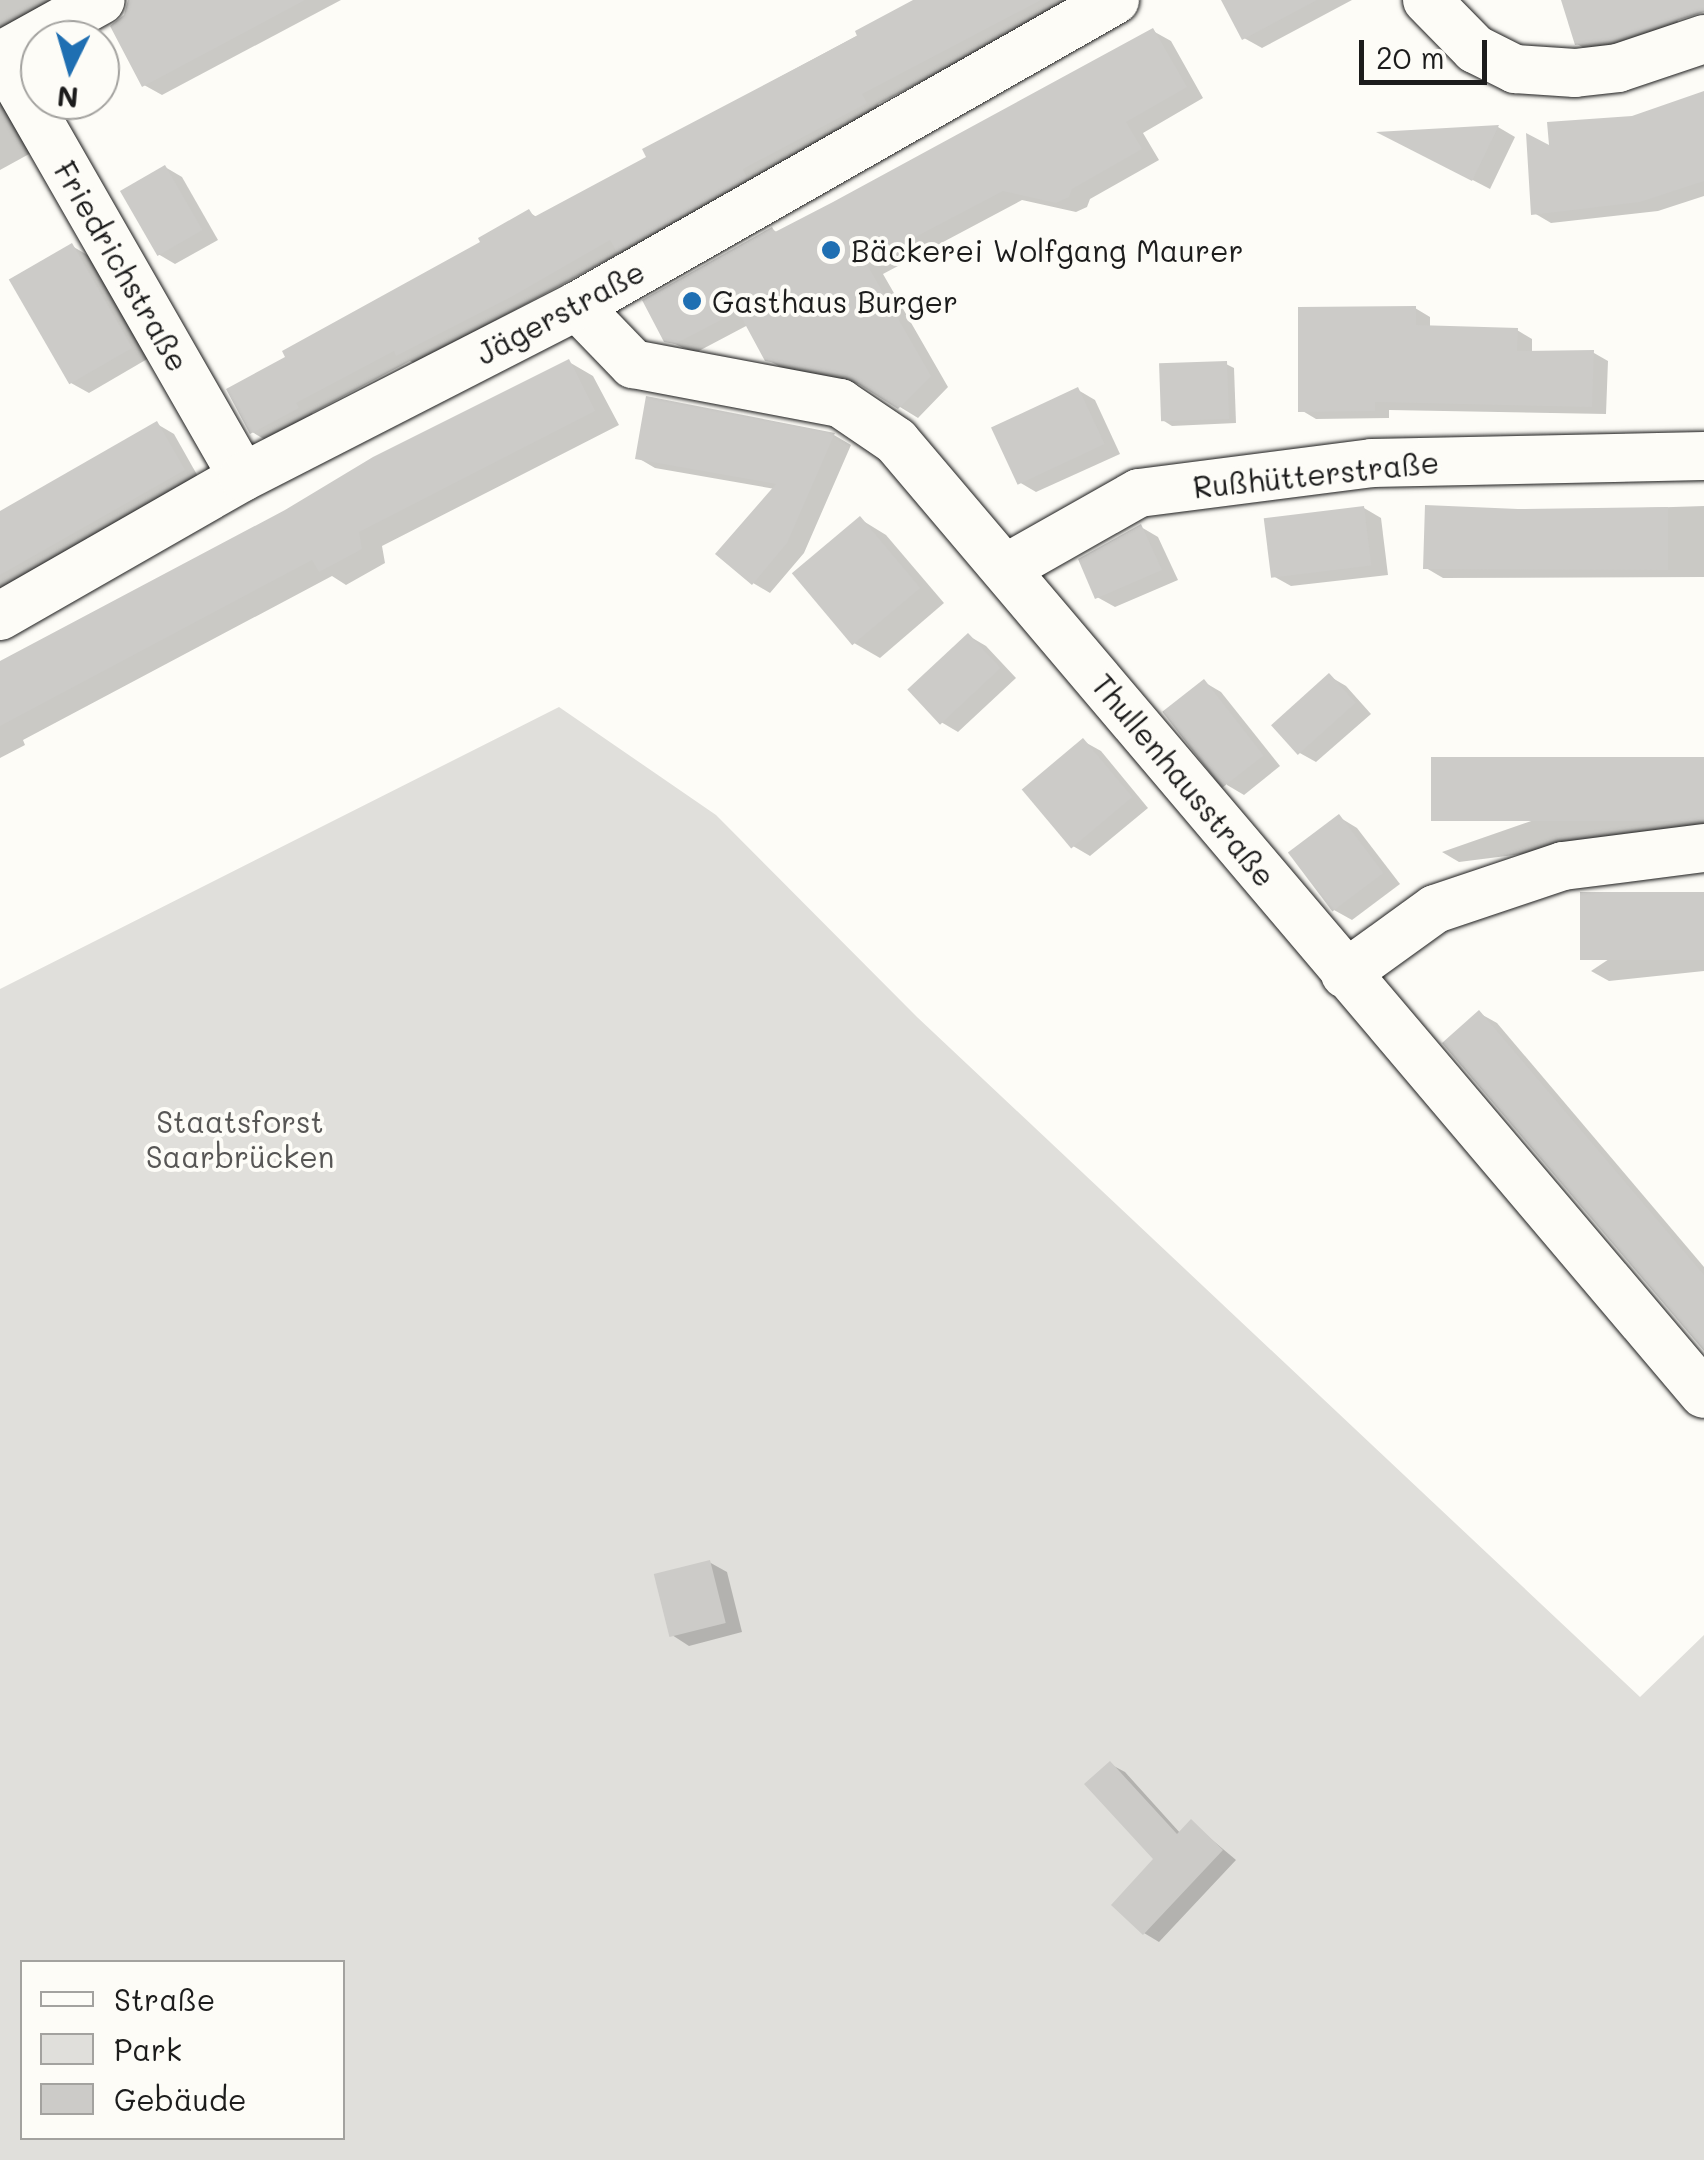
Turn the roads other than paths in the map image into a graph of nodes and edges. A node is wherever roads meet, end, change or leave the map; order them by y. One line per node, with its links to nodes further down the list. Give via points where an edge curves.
1 (101, 0): 5 (street, Friedrichstraße)
2 (1115, 0): 6 (street, Jägerstraße)
3 (1427, 0): 4 (street, via 1475,49 1515,69 1618,68)
4 (1704, 40)
5 (0, 55): 8 (street, Friedrichstraße)
6 (576, 306): 8 (street, Jägerstraße); 9 (street, Thullenhausstraße, via 633,364 840,403 896,441)
7 (1704, 456): 9 (street, Rußhütterstraße, via 1372,462 1138,493)
8 (243, 477): 10 (street, Jägerstraße)
9 (1008, 567): 12 (street, Thullenhausstraße)
10 (0, 616)
11 (1704, 848): 12 (street, via 1563,866 1435,909)
12 (1344, 974): 13 (street, Thullenhausstraße)
13 (1704, 1394)

